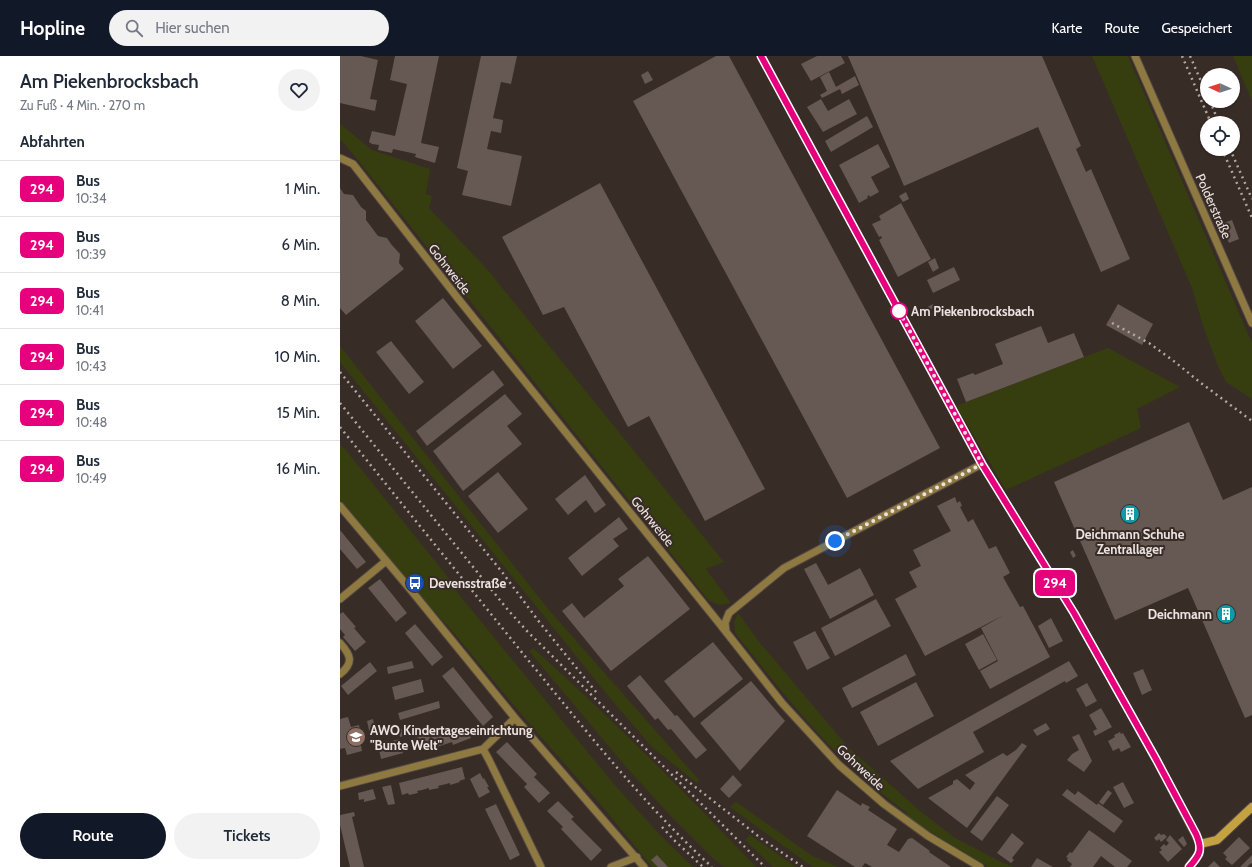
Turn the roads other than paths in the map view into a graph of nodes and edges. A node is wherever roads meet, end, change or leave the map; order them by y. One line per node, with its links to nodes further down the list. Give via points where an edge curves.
1 (761, 56): 5 (street)
2 (1135, 56): 4 (street, Polderstraße)
3 (340, 158): 9 (street, Gohrweide, via 353,164)
4 (1252, 323)
5 (982, 464): 9 (street, via 784,568 728,613); 16 (street, via 1074,613 1156,759)
6 (340, 506): 7 (street)
7 (386, 561): 8 (street); 12 (street)
8 (340, 599)
9 (726, 632): 21 (street, Gohrweide, via 782,704 839,765 908,822)
10 (340, 643): 11 (street, via 349,656 350,664)
11 (340, 674)
12 (515, 718): 13 (street); 17 (street)
13 (483, 749): 14 (street); 18 (street)
14 (340, 786)
15 (1252, 808): 16 (street, via 1217,840)
16 (1200, 844): 22 (street, via 1199,854)
17 (637, 858): 19 (street); 20 (street)
18 (541, 867)
19 (612, 867)
20 (644, 867)
21 (980, 867)
22 (1189, 867)

